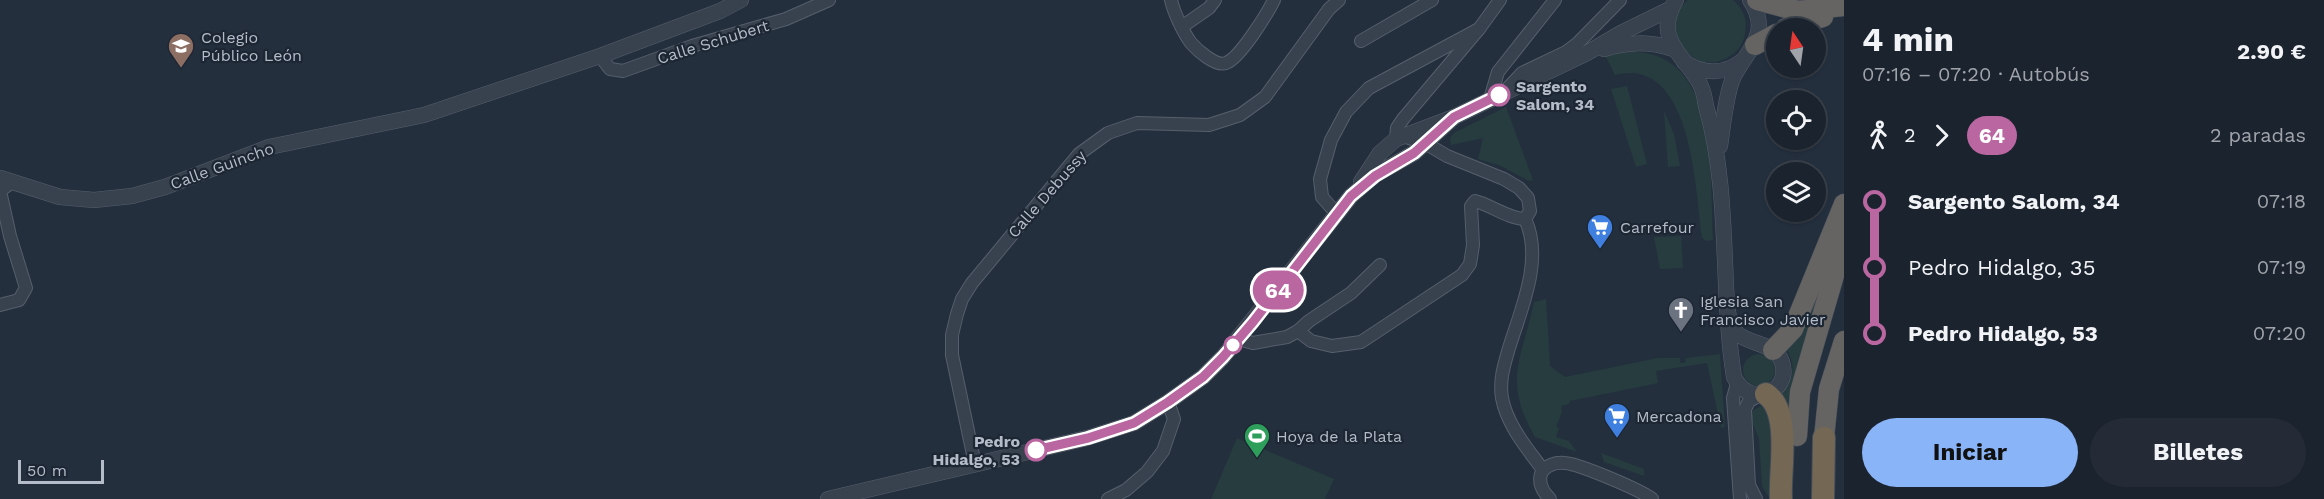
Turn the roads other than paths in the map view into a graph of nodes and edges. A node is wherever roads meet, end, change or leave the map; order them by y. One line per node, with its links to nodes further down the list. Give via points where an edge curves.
1 (741, 0): 26 (street, Calle Guincho)
2 (829, 0): 26 (street, Calle Schubert, via 786,19 623,71 610,69)
3 (1171, 0): 19 (street)
4 (1215, 0): 19 (street)
5 (1274, 0): 19 (street, via 1263,21 1228,63 1207,57 1191,43)
6 (1339, 0): 54 (street, Calle Debussy, via 1265,97 1240,115 1209,124 1137,123 1108,133 1079,154 972,283 957,314 952,355)
7 (1432, 0): 21 (street)
8 (1500, 0): 20 (street)
9 (1555, 0): 28 (street, via 1498,72)
10 (1620, 0): 28 (street, via 1578,43 1522,73)
11 (1750, 0): 24 (street, via 1758,20)
12 (1756, 0): 15 (highway)
13 (1808, 0): 15 (highway)
14 (1673, 4): 23 (street, via 1667,22); 25 (street)
15 (1776, 6): 16 (highway, via 1798,10)
16 (1844, 6)
17 (1844, 13): 18 (highway)
18 (1818, 18)
19 (1183, 26)
20 (1479, 29): 31 (street, via 1402,119 1397,128); 38 (street, via 1369,88 1346,112 1331,140 1320,179 1322,197)
21 (1360, 41)
22 (1766, 41): 24 (highway)
23 (1673, 49): 25 (street, via 1651,43 1624,43); 27 (street)
24 (1752, 50): 27 (street, via 1729,69 1718,72 1705,72); 33 (street, via 1733,77)
25 (1587, 53): 28 (street)
26 (600, 56): 35 (street, Calle Guincho, via 424,115 269,147 132,196 94,200 60,197)
27 (1683, 62): 33 (street, via 1701,85)
28 (1497, 96): 29 (street)
29 (1454, 117): 30 (street); 31 (street)
30 (1431, 137): 31 (street); 34 (street); 39 (street, via 1447,156 1519,188 1528,198 1530,211)
31 (1400, 138): 32 (street)
32 (1380, 153): 34 (street, via 1383,162); 36 (street)
33 (1718, 156): 43 (street)
34 (1392, 166): 36 (street)
35 (6, 180): 40 (street, via 0,191)
36 (1351, 196): 38 (street)
37 (1844, 204): 48 (highway, via 1794,327 1782,343)
38 (1336, 213): 46 (street)
39 (1525, 219): 45 (street, via 1516,219 1475,201 1471,206 1470,264 1443,290 1361,342 1332,346 1311,341); 55 (street, via 1533,244 1527,288 1501,380 1502,399 1510,422)
40 (5, 237): 44 (street, via 26,288 20,300)
41 (1844, 241): 52 (highway, via 1800,392)
42 (1380, 265): 45 (street, via 1351,293)
43 (1726, 303): 48 (street, via 1735,331); 49 (street)
44 (0, 305)
45 (1298, 331): 46 (street, via 1287,337 1252,343)
46 (1238, 339): 51 (street, via 1203,377)
47 (1844, 340): 53 (highway, via 1829,388)
48 (1765, 347): 49 (street, via 1743,350 1734,362); 50 (street, via 1779,356 1783,372 1776,387)
49 (1735, 377): 50 (street, via 1748,393); 60 (street)
50 (1763, 395): 61 (street, via 1749,401 1745,409 1749,485); 62 (highway, via 1774,399 1780,413)
51 (1168, 402): 54 (street, via 1134,423 1088,438); 57 (street, via 1174,419 1163,451 1147,472 1126,490)
52 (1797, 436): 63 (highway)
53 (1824, 438): 64 (highway)
54 (975, 464): 56 (street)
55 (1543, 470): 58 (street, via 1539,481); 59 (street, via 1566,463 1630,486)
56 (828, 499)
57 (1107, 499)
58 (1550, 499)
59 (1652, 499)
60 (1740, 499)
61 (1756, 499)
62 (1780, 499)
63 (1796, 499)
64 (1823, 499)

